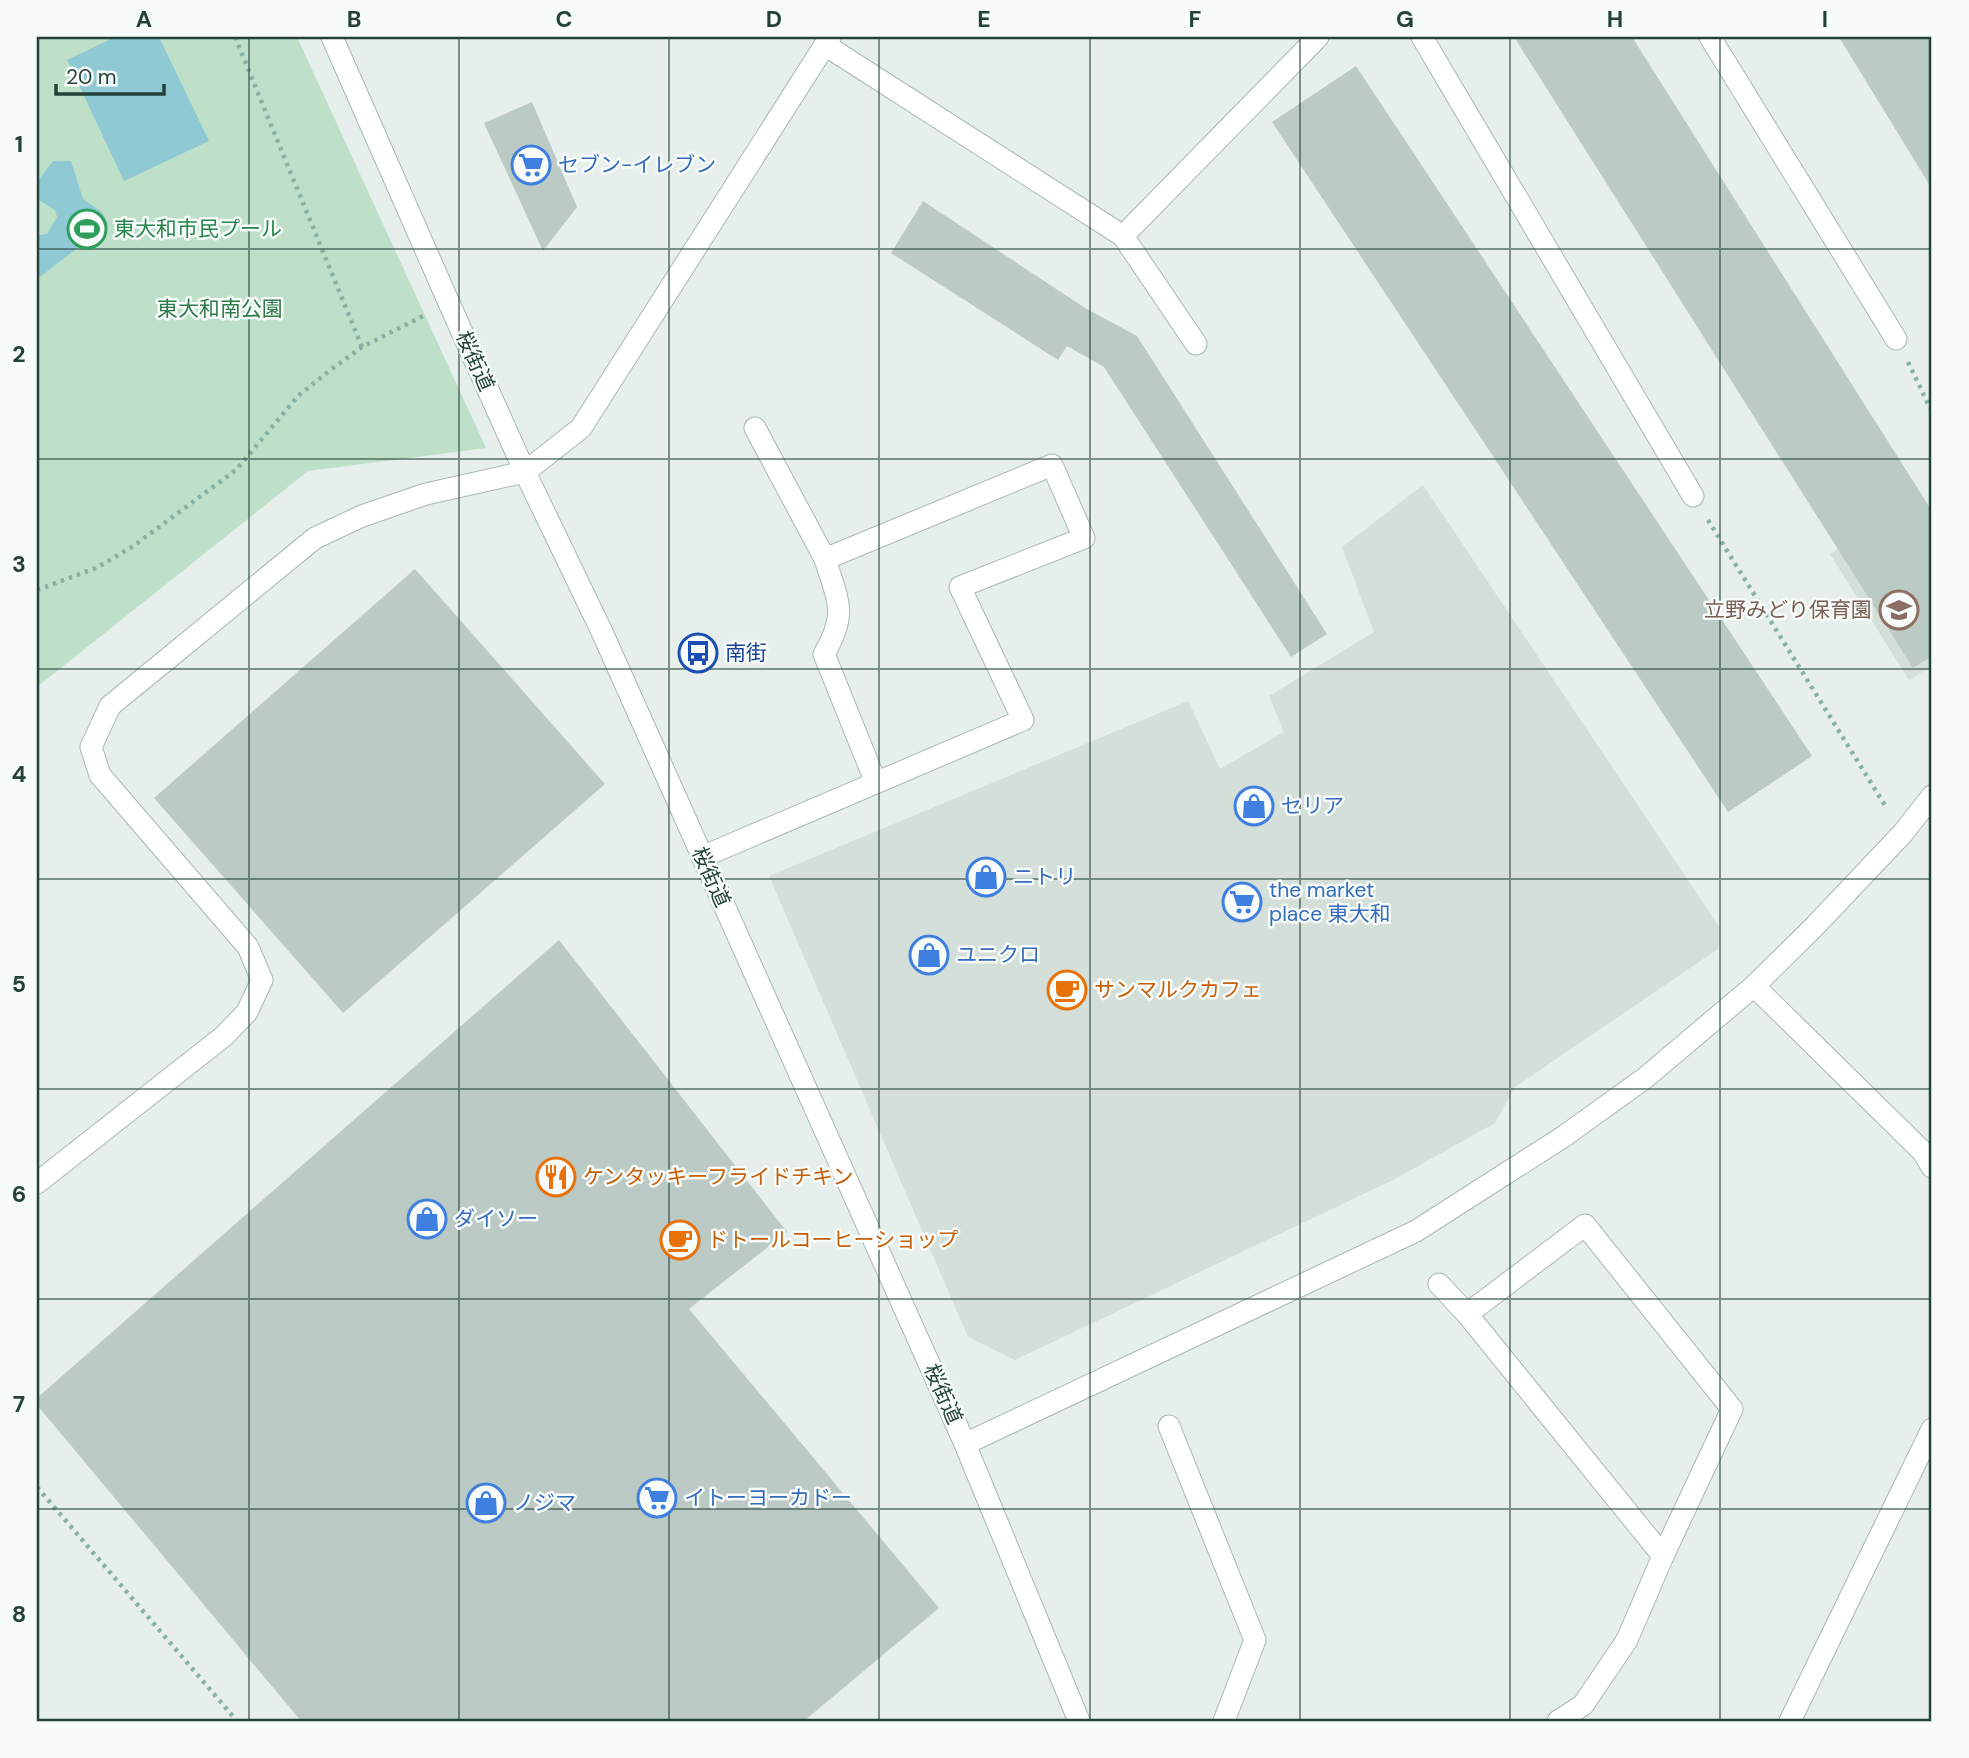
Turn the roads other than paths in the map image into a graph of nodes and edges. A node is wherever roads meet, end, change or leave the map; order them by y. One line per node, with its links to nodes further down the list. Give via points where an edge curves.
1 (332, 37): 10 (street, 桜街道)
2 (1318, 37): 6 (street)
3 (1422, 37): 11 (street)
4 (1710, 37): 7 (street)
5 (828, 41): 6 (street); 10 (street, via 582,428)
6 (1123, 236): 8 (street)
7 (1896, 339)
8 (1196, 344)
9 (755, 428): 12 (street)
10 (525, 472): 15 (street, 桜街道); 18 (street, via 426,494 315,538 110,706 91,747 100,775 248,947 262,980 247,1013 224,1035)
11 (1693, 496)
12 (825, 559): 13 (street, via 840,608 834,636 824,654); 13 (street, via 1052,465 1084,538 960,587 1023,720)
13 (876, 783): 15 (street)
14 (1932, 796): 16 (street, via 1903,833)
15 (702, 857): 23 (street, 桜街道)
16 (1754, 986): 17 (street, via 1923,1152); 23 (street, via 1645,1079 1416,1231)
17 (1932, 1167)
18 (37, 1183)
19 (1439, 1284): 20 (street)
20 (1466, 1314): 24 (street); 24 (street, via 1585,1225 1732,1409)
21 (1169, 1426): 26 (street, via 1255,1640)
22 (1932, 1429): 28 (street)
23 (965, 1444): 25 (street, 桜街道)
24 (1662, 1556): 27 (street, via 1627,1640 1583,1706)
25 (1080, 1721)
26 (1224, 1721)
27 (1558, 1721)
28 (1790, 1721)

